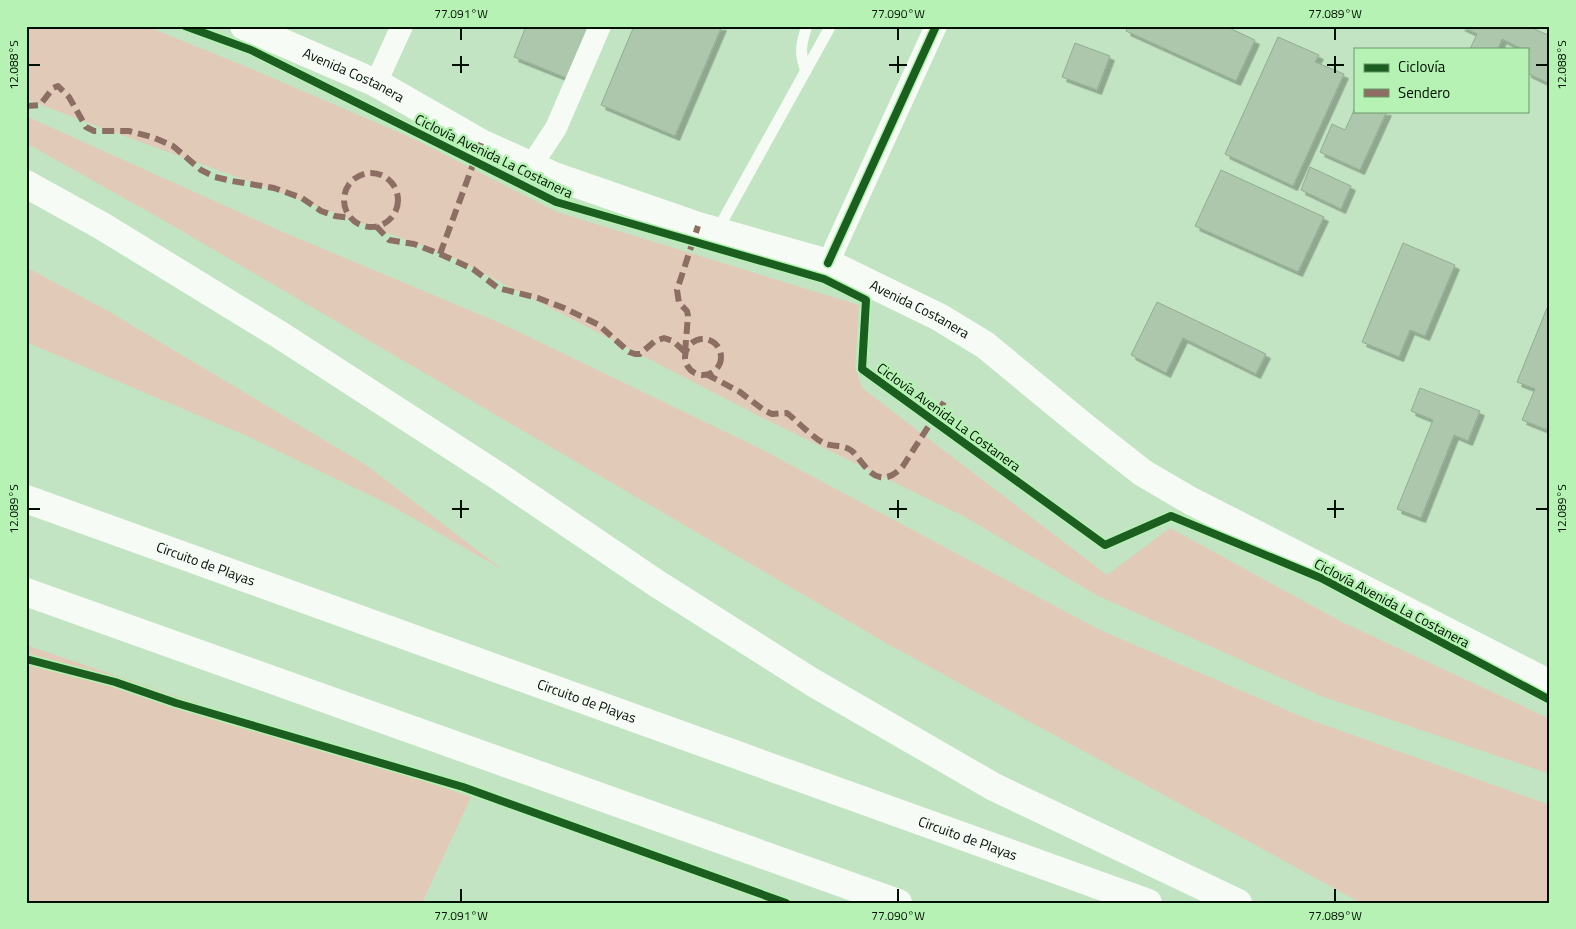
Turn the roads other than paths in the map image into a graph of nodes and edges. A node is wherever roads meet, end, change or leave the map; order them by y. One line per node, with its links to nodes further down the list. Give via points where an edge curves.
1 (244, 26): 8 (main road, Avenida Costanera)
2 (402, 26): 8 (street)
3 (600, 26): 9 (street, via 556,128)
4 (807, 26): 7 (lane, via 801,42)
5 (936, 26): 12 (street)
6 (830, 27): 7 (lane)
7 (806, 71): 11 (lane)
8 (376, 83): 9 (main road, Avenida Costanera, via 481,143)
9 (531, 166): 11 (main road, Avenida Costanera)
10 (26, 184): 18 (main road, via 102,226 280,335 812,682 994,787)
11 (717, 231): 12 (main road, Avenida Costanera)
12 (828, 263): 15 (main road, Avenida Costanera, via 939,317 984,345 1143,473)
13 (26, 499): 17 (main road, Circuito de Playas)
14 (26, 592): 16 (main road)
15 (1550, 684)
16 (898, 903)
17 (1148, 903)
18 (1238, 903)

